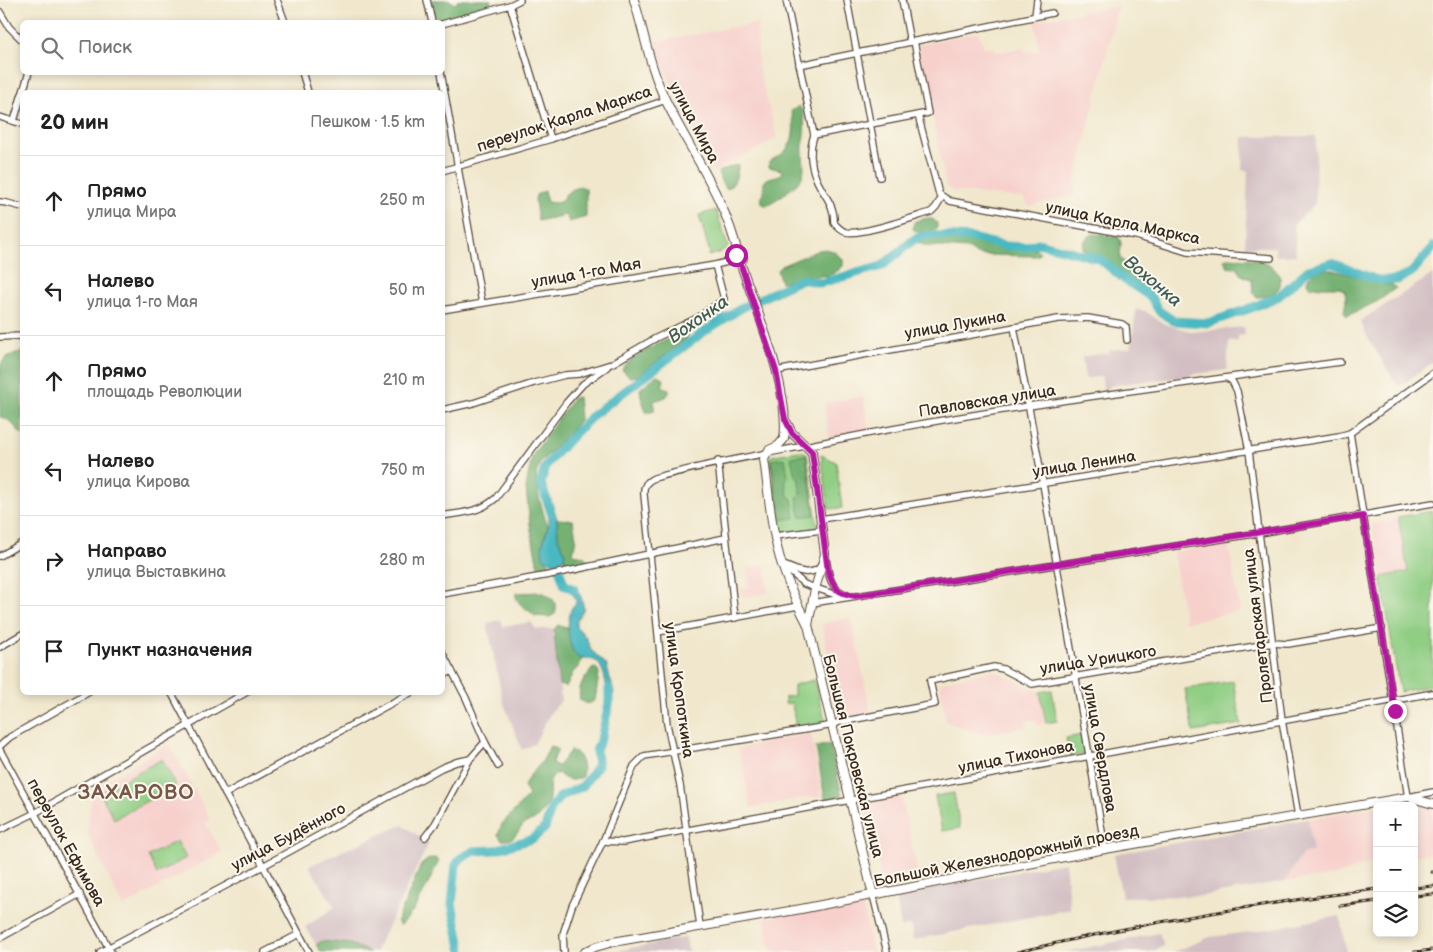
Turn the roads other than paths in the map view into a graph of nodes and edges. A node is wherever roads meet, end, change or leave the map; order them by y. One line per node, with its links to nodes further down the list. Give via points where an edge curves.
1 (277, 0): 13 (street)
2 (427, 0): 14 (street)
3 (520, 0): 9 (street)
4 (634, 0): 27 (main road, улица Мира)
5 (786, 0): 19 (street)
6 (847, 0): 18 (street)
7 (902, 0): 17 (street)
8 (1037, 0): 12 (street)
9 (510, 5): 15 (street); 35 (street)
10 (0, 12): 16 (street)
11 (1052, 12): 12 (street)
12 (1035, 16): 17 (street)
13 (284, 20)
14 (432, 20)
15 (445, 23)
16 (20, 38)
17 (912, 41): 18 (street); 29 (street, via 928,112)
18 (857, 53): 19 (street); 33 (street)
19 (799, 65): 34 (street)
20 (28, 75): 23 (street)
21 (303, 75): 24 (street)
22 (442, 75): 25 (street)
23 (24, 90)
24 (307, 90)
25 (444, 90)
26 (445, 94): 36 (street)
27 (666, 100): 35 (street, переулок Карла Маркса); 43 (main road, улица Мира, via 714,188 736,244)
28 (20, 102): 31 (street)
29 (918, 115): 33 (street); 39 (street)
30 (0, 117): 31 (street)
31 (14, 121): 32 (street)
32 (20, 123)
33 (870, 124): 34 (street); 38 (street)
34 (814, 135): 39 (street, via 809,149 812,165 826,194 834,223 840,230 847,233 863,231 931,212)
35 (550, 139): 36 (street, переулок Карла Маркса)
36 (458, 166): 37 (street, переулок Карла Маркса); 45 (street)
37 (445, 170)
38 (880, 177)
39 (942, 197): 42 (street, улица Карла Маркса, via 1145,238 1187,252)
40 (0, 202): 41 (street)
41 (20, 206)
42 (1271, 258)
43 (738, 259): 44 (street, улица 1-го Мая); 53 (main road, улица Мира)
44 (714, 264): 45 (street, улица 1-го Мая); 52 (street, via 724,299 699,317)
45 (482, 304): 46 (street, улица 1-го Мая)
46 (445, 310)
47 (1014, 327): 50 (street, улица Лукина, via 1088,318 1122,324 1126,327); 53 (street, улица Лукина); 58 (street, улица Свердлова)
48 (20, 336): 49 (street)
49 (0, 337)
50 (1127, 340)
51 (1340, 362): 56 (street, Павловская улица)
52 (611, 364): 55 (street); 57 (street)
53 (776, 371): 60 (main road, улица Мира)
54 (1433, 373): 61 (street)
55 (579, 374): 57 (street); 59 (street, via 534,383)
56 (1227, 378): 58 (street, Павловская улица); 63 (street, Пролетарская улица, via 1237,391)
57 (583, 384): 69 (street, via 496,498 482,508)
58 (1028, 407): 62 (street, Павловская улица); 66 (street, улица Свердлова)
59 (445, 409)
60 (785, 419): 62 (main road, via 792,433); 64 (main road, via 782,443)
61 (1350, 433): 63 (street, улица Ленина); 70 (street)
62 (806, 445): 64 (street, Павловская улица); 71 (main road, via 812,452)
63 (1249, 451): 66 (street, улица Ленина); 73 (street, Пролетарская улица)
64 (766, 453): 65 (street, Павловская улица); 74 (main road, via 764,459)
65 (718, 462): 67 (street, Павловская улица, via 654,478); 75 (street)
66 (1043, 484): 71 (street, улица Ленина); 81 (street, улица Свердлова)
67 (644, 486): 77 (street, улица Кропоткина)
68 (1433, 503): 70 (street)
69 (445, 515)
70 (1363, 516): 73 (street); 91 (street)
71 (821, 519): 72 (main road)
72 (822, 530): 74 (street); 78 (main road)
73 (1260, 533): 81 (street); 94 (street, Пролетарская улица)
74 (775, 536): 80 (main road)
75 (726, 538): 77 (street); 89 (street)
76 (20, 544): 79 (street)
77 (650, 554): 84 (street); 92 (street, улица Кропоткина)
78 (825, 554): 82 (main road); 85 (street, via 833,585 844,594)
79 (0, 556)
80 (782, 564): 82 (street, via 802,572); 83 (street, via 804,584); 88 (main road)
81 (1057, 564): 85 (street); 99 (street, улица Свердлова)
82 (822, 565): 83 (main road)
83 (815, 589): 86 (street); 87 (main road)
84 (445, 593)
85 (855, 596): 86 (street)
86 (844, 597): 87 (street)
87 (812, 603): 90 (main road)
88 (798, 606): 89 (street); 90 (main road)
89 (735, 618): 92 (street)
90 (808, 625): 107 (main road, Большая Покровская улица)
91 (1382, 628): 94 (street, улица Урицкого, via 1288,644); 105 (street)
92 (658, 632): 112 (street, улица Кропоткина, via 667,724)
93 (20, 635): 95 (street)
94 (1273, 643): 99 (street, улица Урицкого); 106 (street, Пролетарская улица)
95 (0, 647)
96 (445, 658): 97 (street)
97 (452, 671): 98 (street); 109 (street)
98 (445, 674)
99 (1075, 677): 107 (street, улица Урицкого, via 1032,684 1003,669 985,668 930,681 935,704); 113 (street, улица Свердлова)
100 (1433, 693): 105 (street, улица Тихонова)
101 (84, 695): 110 (street, via 10,736)
102 (172, 695): 108 (street)
103 (242, 695): 108 (street)
104 (406, 695): 117 (street)
105 (1393, 700): 106 (street, улица Тихонова); 118 (street)
106 (1282, 720): 113 (street, улица Тихонова); 122 (street, Пролетарская улица)
107 (831, 725): 112 (street, улица Урицкого); 119 (main road, Большая Покровская улица)
108 (188, 726): 117 (street); 121 (street)
109 (485, 742): 114 (street); 115 (street)
110 (0, 746)
111 (0, 750): 121 (street, переулок Ефимова)
112 (673, 750): 123 (street, улица Кропоткина); 126 (street, улица Урицкого, via 644,756 634,766)
113 (1089, 757): 119 (street, улица Тихонова); 127 (street, улица Свердлова)
114 (470, 759): 125 (street); 128 (street, улица Будённого, via 441,768)
115 (498, 766)
116 (1433, 792): 118 (street, Большой Железнодорожный проезд)
117 (225, 794): 128 (street)
118 (1408, 797): 120 (main road); 122 (main road, Большой Железнодорожный проезд)
119 (850, 800): 123 (street, улица Тихонова); 130 (main road, Большая Покровская улица)
120 (1433, 804)
121 (35, 812): 124 (street); 129 (street, переулок Ефимова)
122 (1298, 816): 127 (main road, Большой Железнодорожный проезд)
123 (687, 829): 126 (street, улица Тихонова, via 623,842); 131 (street, улица Кропоткина)
124 (0, 830)
125 (425, 837)
126 (603, 841): 135 (street, via 572,906 564,934)
127 (1105, 849): 130 (main road, Большой Железнодорожный проезд)
128 (262, 866): 132 (street); 134 (street, улица Будённого)
129 (80, 894): 133 (street); 134 (street, переулок Ефимова)
130 (873, 895): 131 (main road, Большой Железнодорожный проезд); 140 (street, Большая Покровская улица)
131 (700, 926): 139 (main road, Большой Железнодорожный проезд, via 613,942)
132 (298, 934): 137 (street); 138 (street)
133 (0, 938)
134 (110, 949): 136 (street, улица Будённого)
135 (564, 950)
136 (100, 952)
137 (265, 952)
138 (309, 952)
139 (585, 952)
140 (888, 952)

